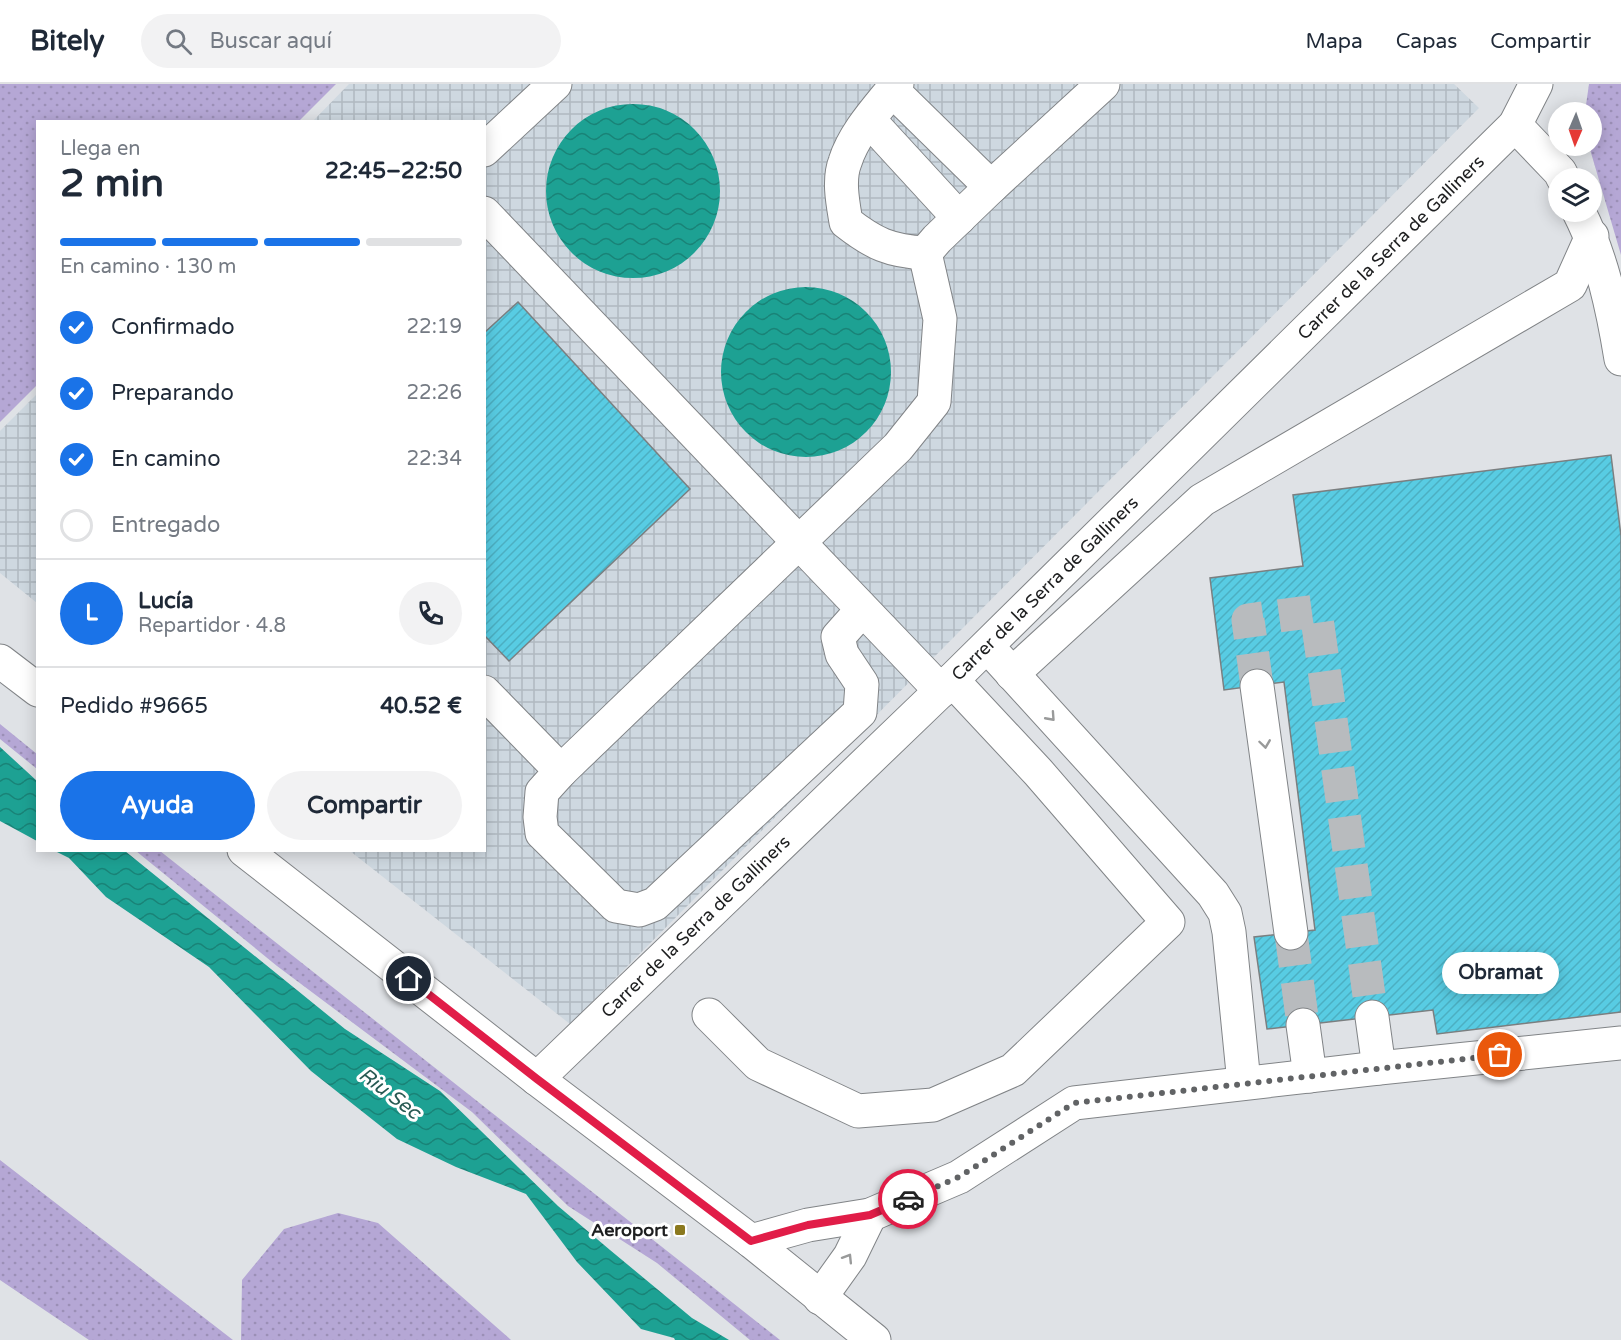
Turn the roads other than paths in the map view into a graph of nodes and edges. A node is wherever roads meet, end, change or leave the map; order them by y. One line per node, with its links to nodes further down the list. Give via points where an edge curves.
1 (555, 84): 7 (street)
2 (1103, 84): 9 (street)
3 (1536, 84): 6 (street, Carrer de la Serra de Galliners)
4 (895, 87): 5 (street); 9 (street)
5 (869, 120): 11 (street); 13 (street, via 844,163 842,195 846,222 866,237 898,251)
6 (1515, 125): 8 (street); 17 (street, Carrer de la Serra de Galliners)
7 (486, 148)
8 (1556, 168)
9 (991, 187): 11 (street)
10 (486, 215): 15 (street)
11 (959, 218): 13 (street)
12 (1586, 224): 14 (street); 19 (street, via 1570,285 1202,500)
13 (925, 253): 15 (street, via 940,319 934,402 898,447)
14 (1621, 359)
15 (799, 542): 16 (street); 24 (street)
16 (862, 610): 20 (street); 24 (street, via 838,638 842,654 862,684 860,712 655,904 639,910 616,906 542,833 542,792)
17 (986, 645): 19 (street); 20 (street, Carrer de la Serra de Galliners)
18 (0, 661): 22 (street)
19 (1012, 674): 34 (street, one-way to 34, via 1213,894 1225,913)
20 (946, 686): 27 (street, via 1038,772 1168,922 1013,1070 933,1105 858,1111 758,1064); 33 (street, Carrer de la Serra de Galliners)
21 (1257, 686): 26 (street, one-way to 26)
22 (36, 688)
23 (486, 694): 24 (street)
24 (561, 771)
25 (247, 852): 33 (street)
26 (1291, 933)
27 (709, 1015)
28 (1372, 1017): 31 (street)
29 (1303, 1025): 32 (street)
30 (1621, 1043): 31 (street)
31 (1379, 1068): 32 (street)
32 (1310, 1076): 34 (street)
33 (537, 1079): 36 (street)
34 (1244, 1083): 35 (street, via 1074,1103 959,1177)
35 (870, 1215): 36 (street, via 808,1225); 37 (street, one-way to 35, via 850,1256)
36 (751, 1241): 37 (street)
37 (820, 1298): 38 (street)
38 (874, 1340)

